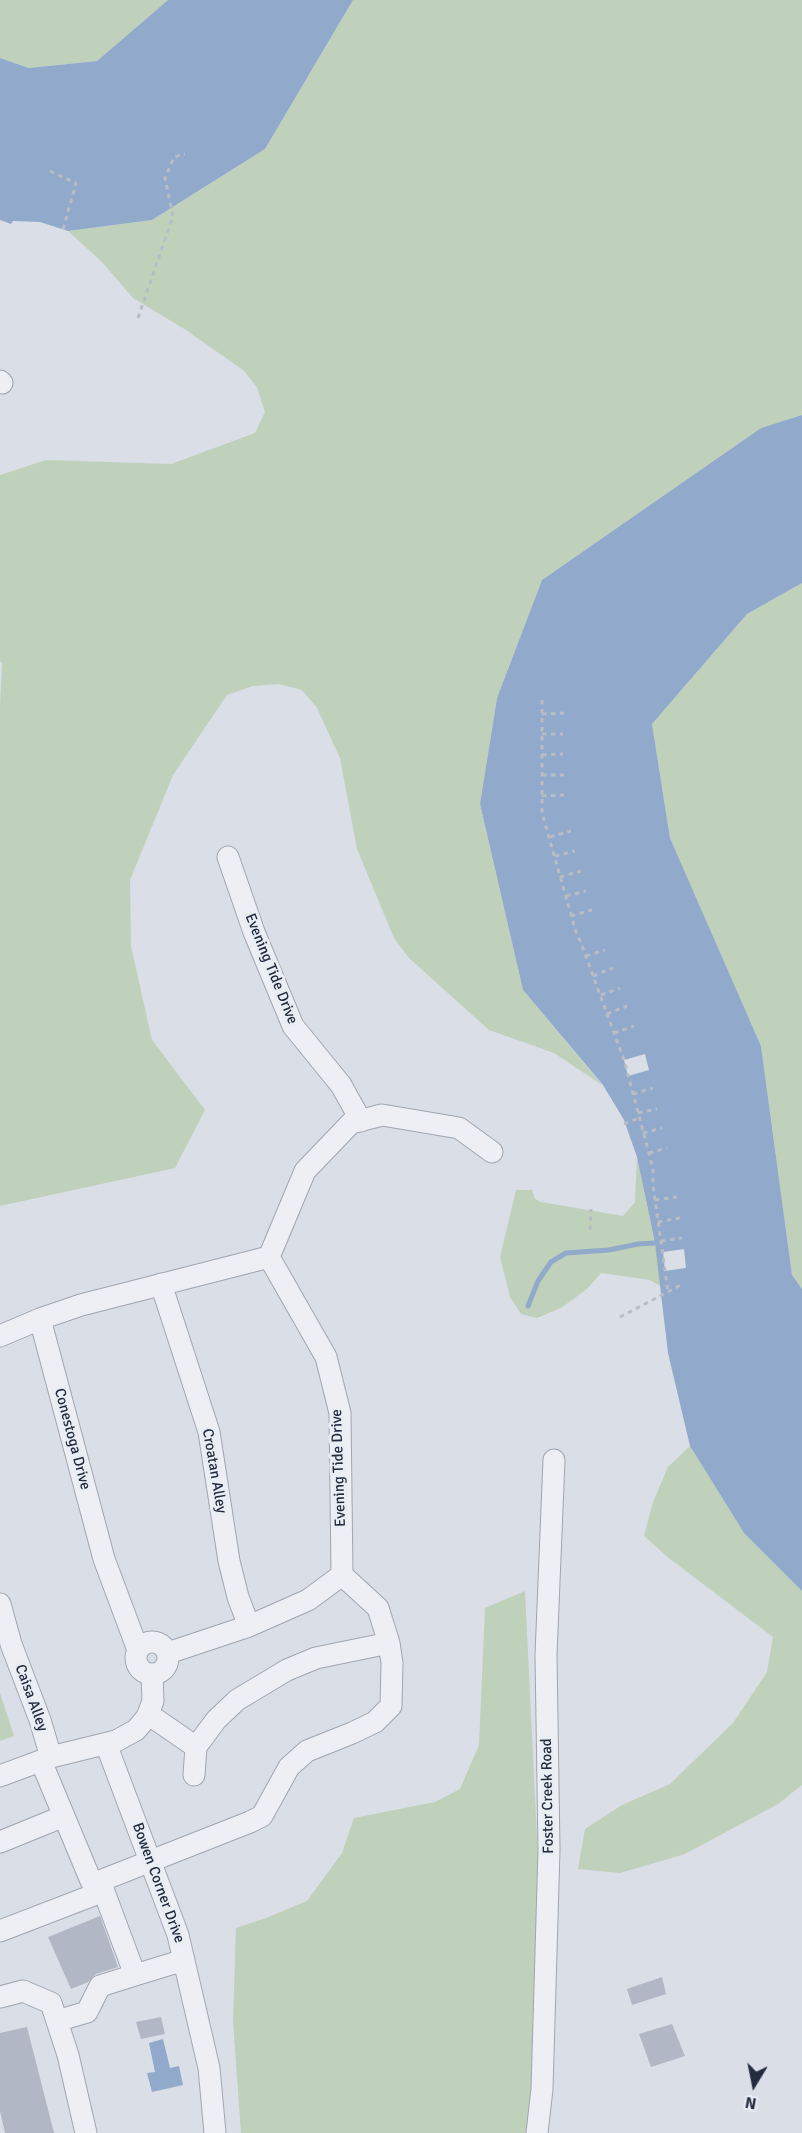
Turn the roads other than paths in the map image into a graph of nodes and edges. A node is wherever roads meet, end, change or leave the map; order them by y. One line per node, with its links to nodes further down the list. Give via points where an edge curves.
1 (228, 857): 2 (street, Evening Tide Drive, via 293,1026 341,1085)
2 (361, 1121): 3 (street, via 382,1116 459,1128); 4 (street, via 351,1124 305,1171)
3 (492, 1152)
4 (269, 1257): 5 (street); 9 (street, Evening Tide Drive, via 326,1357 340,1413)
5 (161, 1284): 6 (street); 11 (street, Croatan Alley, via 209,1432 229,1561)
6 (40, 1319): 7 (street); 13 (street, Conestoga Drive, via 104,1559)
7 (0, 1336)
8 (554, 1460): 33 (street, Foster Creek Road, via 546,1655 549,1850 542,2089)
9 (342, 1575): 11 (street, via 308,1600); 12 (street, via 378,1608)
10 (0, 1604): 19 (street, Caisa Alley, via 40,1720)
11 (249, 1626): 14 (street)
12 (390, 1643): 18 (street, via 316,1658 287,1670 237,1700 216,1719); 24 (street, via 391,1706 375,1722 307,1751 290,1767 262,1816)
13 (138, 1650): 14 (street, via 152,1641); 15 (street, via 137,1665)
14 (168, 1653): 15 (street, via 165,1668)
15 (152, 1674): 16 (street, via 153,1701)
16 (148, 1714): 17 (street, via 136,1730); 18 (street)
17 (106, 1744): 19 (street); 24 (street, Bowen Corner Drive)
18 (196, 1747): 20 (street)
19 (46, 1759): 21 (street); 22 (street, Caisa Alley)
20 (194, 1775)
21 (0, 1776)
22 (64, 1816): 23 (street); 25 (street, Caisa Alley, via 91,1881)
23 (0, 1842)
24 (150, 1861): 25 (street); 27 (street, Bowen Corner Drive)
25 (102, 1886): 26 (street); 28 (street)
26 (0, 1931)
27 (184, 1960): 28 (street); 32 (street, Bowen Corner Drive, via 208,2068)
28 (135, 1975): 30 (street, via 100,1986 87,2012)
29 (0, 1997): 30 (street, via 23,1991 51,2003)
30 (57, 2021): 31 (street)
31 (86, 2133)
32 (215, 2133)
33 (537, 2133)

